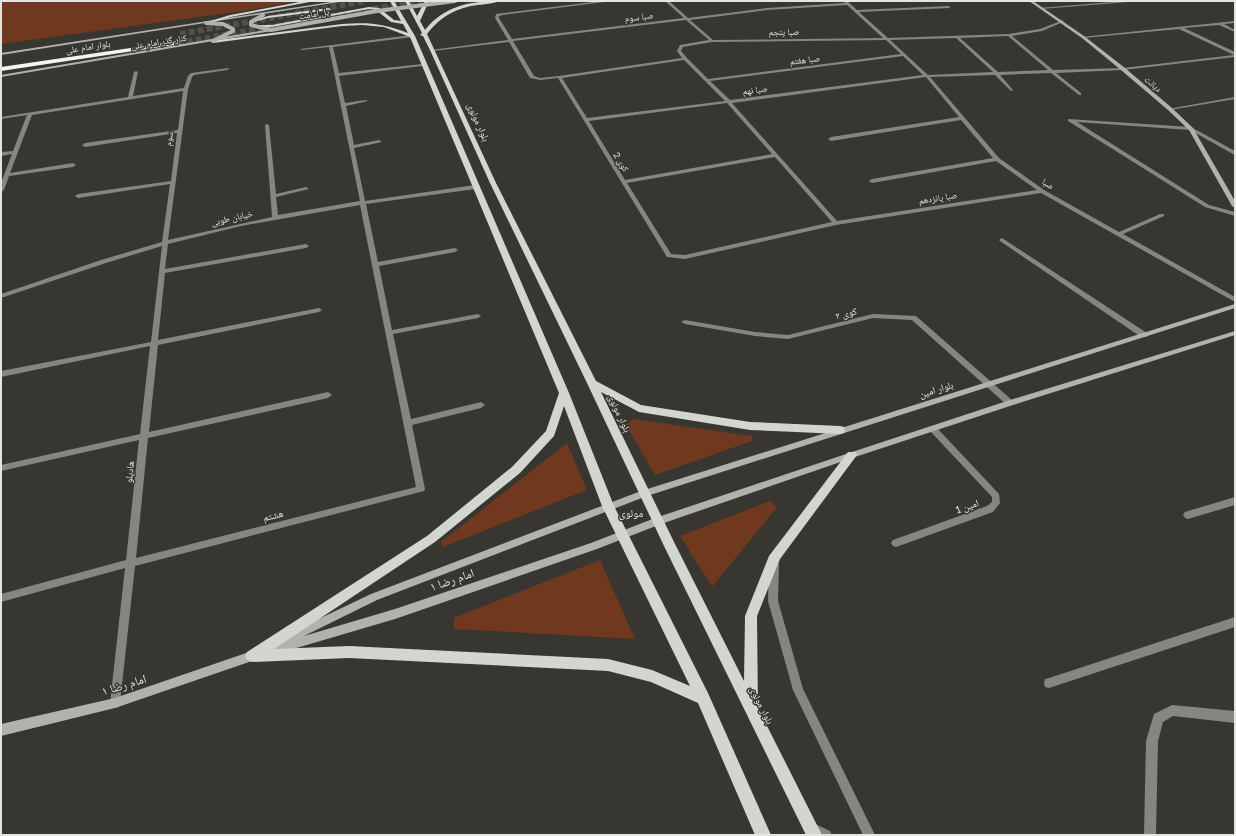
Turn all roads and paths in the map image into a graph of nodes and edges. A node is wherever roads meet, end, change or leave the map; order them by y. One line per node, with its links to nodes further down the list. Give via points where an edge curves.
1 (313, 1): 22 (main road, via 230,16)
2 (344, 1): 17 (main road, پل امامت)
3 (392, 1): 23 (main road)
4 (407, 1): 19 (main road, بلوار مولوی)
5 (428, 1): 19 (main road)
6 (455, 1): 27 (main road, پل امامت, bridge, via 376,11)
7 (497, 1): 29 (main road, via 450,10 431,23)
8 (610, 1): 36 (street, via 498,15)
9 (667, 1): 18 (street)
10 (1031, 1): 15 (main road, دیانت)
11 (1139, 1): 15 (street)
12 (847, 2): 16 (street, صبا); 18 (street, صبا سوم)
13 (369, 3): 24 (main road, via 268,17)
14 (949, 7): 16 (street)
15 (1041, 8): 20 (main road, دیانت)
16 (856, 11): 34 (street, صبا)
17 (263, 15): 22 (main road, کنار گذر امام علی); 24 (main road, bridge)
18 (688, 19): 36 (street, صبا سوم); 37 (street)
19 (418, 21): 29 (main road, بلوار مولوی)
20 (1062, 22): 30 (street, صبا پنجم, via 1041,30); 32 (main road, دیانت)
21 (1235, 22): 25 (street)
22 (206, 23): 35 (main road, bridge, via 223,24 233,29); 42 (main road, کنار گذر امام علی)
23 (405, 23): 24 (main road, via 393,20 377,9 369,8 272,26); 31 (main road)
24 (252, 24): 27 (main road, bridge)
25 (1219, 24): 26 (street); 28 (street)
26 (1177, 27): 32 (street); 44 (street)
27 (271, 30): 35 (main road, کنار گذر امام علی)
28 (1235, 31)
29 (424, 35): 41 (main road, بلوار مولوی)
30 (1010, 35): 33 (street, صبا پنجم); 52 (street)
31 (412, 36): 35 (main road, via 385,26 362,24); 39 (street); 48 (main road)
32 (1083, 36): 49 (main road, دیانت)
33 (957, 37): 34 (street, صبا پنجم); 54 (street)
34 (887, 39): 37 (street, صبا پنجم); 43 (street, صبا)
35 (214, 41): 56 (main road, کنار گذر امام علی)
36 (512, 41): 41 (street, صبا سوم); 58 (street, via 532,77)
37 (712, 41): 46 (street, صبا پنجم, via 680,46 679,51)
38 (178, 43): 50 (highway, بلوار امام علی)
39 (331, 46): 40 (street); 55 (street)
40 (302, 49)
41 (433, 50): 120 (main road, بلوار مولوی, via 493,183)
42 (1, 54)
43 (905, 55): 57 (street, صبا); 59 (street, صبا هفتم)
44 (1235, 55): 49 (street, صبا نهم)
45 (32, 57): 47 (highway)
46 (685, 59): 58 (street); 59 (street)
47 (1, 62)
48 (422, 64): 55 (street); 90 (main road)
49 (1123, 68): 52 (street, صبا نهم); 68 (main road, دیانت)
50 (1, 69)
51 (227, 69): 60 (street, سوم, via 193,74)
52 (1053, 71): 54 (street, صبا نهم); 62 (street)
53 (136, 72): 63 (street)
54 (996, 73): 57 (street, صبا نهم); 61 (street)
55 (336, 75): 67 (street)
56 (1, 76)
57 (927, 76): 66 (street, صبا نهم); 71 (street, صبا)
58 (558, 77): 72 (street, کوی 2)
59 (707, 80): 66 (street)
60 (186, 89): 63 (street); 75 (street, سوم)
61 (1011, 90)
62 (1079, 94)
63 (130, 98): 69 (street)
64 (1235, 98): 68 (street)
65 (366, 101): 67 (street)
66 (729, 102): 72 (street, صبا نهم); 83 (street)
67 (343, 105): 79 (street)
68 (1170, 109): 74 (main road, دیانت)
69 (30, 113): 70 (street); 80 (street)
70 (1, 118)
71 (962, 118): 76 (street); 84 (street, صبا)
72 (585, 120): 89 (street, کوی 2)
73 (266, 125): 95 (street)
74 (1191, 129): 81 (street); 97 (main road, دیانت); 98 (street, via 1070,120 1207,206)
75 (180, 131): 78 (street); 88 (street, سوم)
76 (832, 139)
77 (379, 142): 79 (street)
78 (85, 145)
79 (351, 147): 96 (street)
80 (15, 152): 82 (street); 86 (street)
81 (1235, 153)
82 (1, 154)
83 (776, 155): 89 (street); 101 (street)
84 (996, 159): 87 (street); 93 (street, صبا)
85 (73, 165): 86 (street)
86 (6, 175): 92 (street)
87 (872, 181)
88 (173, 182): 94 (street); 104 (street, سوم)
89 (623, 182): 101 (street, کوی 2, via 669,256 685,256)
90 (475, 187): 96 (street, خیابان طوبی); 122 (main road)
91 (306, 189): 95 (street)
92 (1, 190)
93 (1042, 191): 101 (street, صبا پانزدهم); 102 (street, صبا)
94 (78, 196)
95 (273, 196): 100 (street)
96 (362, 202): 100 (street, خیابان طوبی); 107 (street)
97 (1235, 206)
98 (1235, 214)
99 (1162, 215): 102 (street)
100 (275, 217): 104 (street, خیابان طوبی)
101 (836, 223)
102 (1119, 234): 110 (street, صبا)
103 (1002, 240): 117 (street)
104 (165, 243): 108 (street, هادیلو); 109 (street, خیابان طوبی)
105 (306, 246): 108 (street)
106 (455, 250): 107 (street)
107 (375, 265): 115 (street)
108 (162, 272): 118 (street, هادیلو)
109 (1, 296)
110 (1235, 300)
111 (1235, 306): 117 (main road, بلوار امین)
112 (319, 310): 118 (street)
113 (478, 316): 115 (street)
114 (685, 322): 121 (street, کوی ۲, via 788,337 873,316 914,318)
115 (389, 333): 126 (street)
116 (1235, 334): 124 (main road)
117 (1144, 335): 121 (main road, بلوار امین)
118 (154, 344): 119 (street); 129 (street, هادیلو)
119 (1, 374)
120 (592, 383): 128 (main road, via 639,408 750,426); 132 (main road, بلوار مولوی)
121 (988, 384): 124 (street, کوی ۲); 128 (main road, بلوار امین)
122 (564, 392): 134 (main road); 143 (main road, via 550,433 516,470 431,539)
123 (328, 395): 129 (street)
124 (1010, 403): 127 (main road)
125 (481, 405): 126 (street)
126 (407, 423): 140 (street, هشتم, via 421,489)
127 (933, 429): 130 (main road); 138 (street, امین 1, via 996,496 996,503 990,509)
128 (840, 430): 132 (main road, بلوار امین)
129 (144, 436): 131 (street); 140 (street, هادیلو)
130 (852, 456): 136 (main road); 139 (main road)
131 (1, 468)
132 (644, 493): 134 (main road, امام رضا ۱); 136 (main road, بلوار مولوی)
133 (1235, 501): 135 (street)
134 (608, 506): 137 (main road); 143 (main road, امام رضا ۱, via 374,597)
135 (1188, 515)
136 (658, 521): 137 (main road, امام رضا ۱); 147 (main road, بلوار مولوی)
137 (622, 536): 143 (main road, امام رضا ۱, via 394,614); 145 (main road)
138 (896, 543)
139 (775, 556): 147 (main road, via 751,616); 153 (street, via 773,601 798,690)
140 (130, 563): 141 (street, هشتم); 146 (street, هادیلو)
141 (1, 598)
142 (1235, 622): 144 (street)
143 (252, 656): 145 (main road, via 349,652 608,665 652,676); 146 (main road, امام رضا ۱)
144 (1049, 683)
145 (703, 698): 151 (main road)
146 (115, 703): 149 (main road, امام رضا ۱)
147 (751, 710): 150 (main road, بلوار مولوی)
148 (1235, 717): 154 (street, via 1172,710 1158,718 1152,741)
149 (1, 730)
150 (812, 831): 152 (street)
151 (763, 835)
152 (826, 835)
153 (869, 835)
154 (1150, 835)

